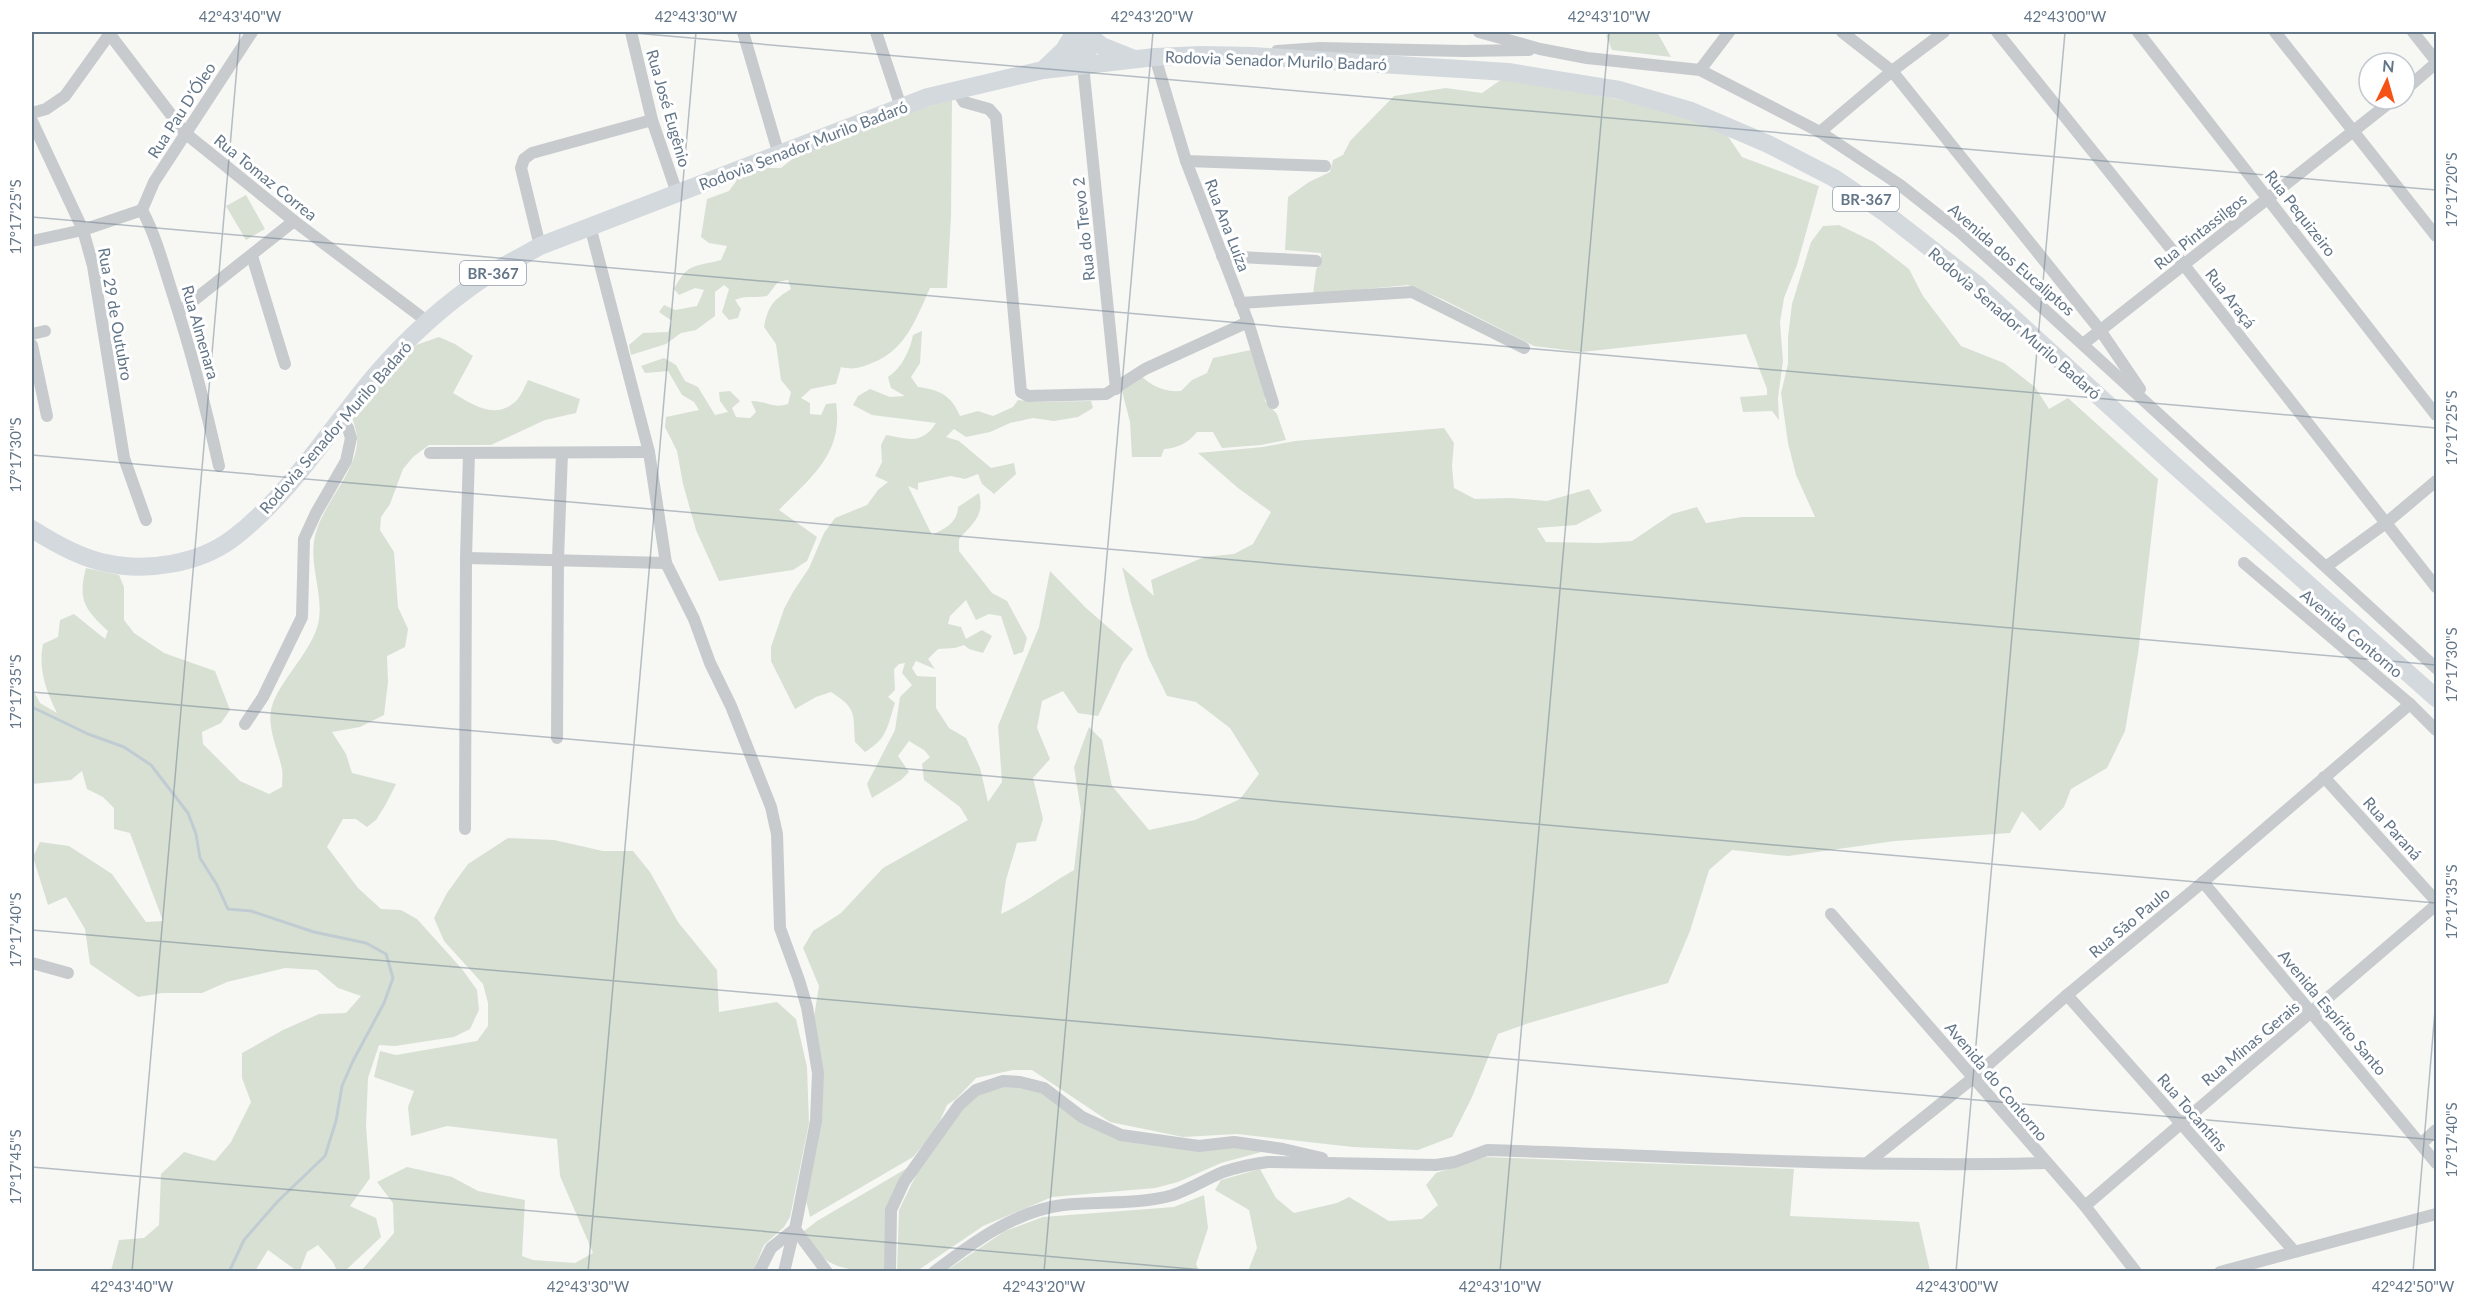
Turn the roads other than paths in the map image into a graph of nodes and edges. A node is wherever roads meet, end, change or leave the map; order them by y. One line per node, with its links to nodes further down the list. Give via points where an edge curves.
1 (110, 32): 28 (street, via 65,96 46,110); 33 (street, Rua Tomaz Correa)
2 (252, 32): 33 (street, Rua Pau D'Óleo)
3 (631, 32): 29 (street, Rua José Eugênio)
4 (743, 32): 34 (street)
5 (876, 32): 26 (street)
6 (1484, 32): 15 (street, Avenida dos Eucaliptos)
7 (1729, 32): 22 (street)
8 (1842, 32): 23 (street)
9 (1944, 32): 23 (street)
10 (1997, 32): 49 (street, Rua Araçá)
11 (2138, 32): 38 (street, Rua Pequizeiro)
12 (2275, 32): 32 (street)
13 (2413, 32): 19 (street)
14 (1079, 34): 18 (main road); 20 (street, via 1089,51); 21 (main road)
15 (1540, 49): 16 (street, via 1320,48); 22 (street, Avenida dos Eucaliptos, via 1638,65)
16 (1252, 56): 17 (main road, Rodovia Senador Murilo Badaró / BR-367); 83 (main road, Rodovia Senador Murilo Badaró / BR-367, via 1508,72 1619,90 1691,111 1834,178 1975,283)
17 (1155, 57): 18 (main road, Rodovia Senador Murilo Badaró / BR-367); 35 (street, Rua Ana Luíza)
18 (1133, 59): 20 (main road, Rodovia Senador Murilo Badaró / BR-367)
19 (2436, 62): 24 (street)
20 (1083, 65): 21 (main road, Rodovia Senador Murilo Badaró / BR-367); 61 (street, Rua do Trevo 2)
21 (1043, 70): 25 (main road, Rodovia Senador Murilo Badaró / BR-367)
22 (1700, 70): 31 (street, Avenida dos Eucaliptos)
23 (1892, 71): 31 (street); 54 (street)
24 (2417, 79)
25 (956, 89): 26 (main road, Rodovia Senador Murilo Badaró / BR-367); 61 (street, via 964,102 989,109 996,117 1021,392 1028,396 1096,396)
26 (901, 107): 34 (main road, Rodovia Senador Murilo Badaró / BR-367)
27 (2379, 111): 32 (street, Rua Pintassilgos)
28 (32, 113)
29 (652, 120): 37 (street, Rua José Eugênio); 45 (street, via 532,153 524,159 521,168)
30 (32, 121): 42 (street, Rua 29 de Outubro)
31 (1820, 132): 57 (street, Avenida dos Eucaliptos, via 1961,233)
32 (2354, 132): 38 (street, Rua Pintassilgos); 43 (street)
33 (185, 133): 39 (street, Rua Pau D'Óleo, via 154,182); 40 (street, Rua Tomaz Correa)
34 (779, 155): 37 (main road, Rodovia Senador Murilo Badaró / BR-367)
35 (1186, 161): 36 (street); 47 (street, Rua Ana Luíza)
36 (1325, 166)
37 (677, 193): 41 (main road, Rodovia Senador Murilo Badaró / BR-367)
38 (2269, 199): 49 (street, Rua Pintassilgos); 64 (street, Rua Pequizeiro)
39 (142, 210): 42 (street); 51 (street, Rua Almenara, via 152,228)
40 (294, 221): 46 (street); 52 (street, Rua Tomaz Correa)
41 (590, 226): 45 (main road, Rodovia Senador Murilo Badaró / BR-367); 67 (street)
42 (83, 230): 44 (street); 73 (street, Rua 29 de Outubro, via 93,266 124,458)
43 (2436, 236)
44 (32, 241)
45 (540, 246): 52 (main road, Rodovia Senador Murilo Badaró / BR-367, via 488,276)
46 (252, 255): 51 (street); 60 (street)
47 (1222, 256): 48 (street); 50 (street, Rua Ana Luíza)
48 (1316, 261)
49 (2184, 265): 54 (street, Rua Pintassilgos); 74 (street, Rua Araçá)
50 (1240, 303): 53 (street, Rua Ana Luíza); 59 (street, via 1405,291)
51 (179, 312): 71 (street, Rua Almenara)
52 (428, 322): 66 (main road, Rodovia Senador Murilo Badaró / BR-367, via 374,377)
53 (1248, 322): 61 (street, via 1145,369); 62 (street, Rua Ana Luíza)
54 (2100, 330): 57 (street, Rua Pintassilgos); 63 (street)
55 (45, 331): 56 (street)
56 (32, 334)
57 (2083, 344): 63 (street, Avenida dos Eucaliptos)
58 (32, 345): 65 (street)
59 (1524, 348)
60 (285, 364)
61 (1116, 389)
62 (1273, 403)
63 (2151, 405): 80 (street, Avenida dos Eucaliptos)
64 (2436, 415)
65 (47, 416)
66 (341, 419): 75 (main road, Rodovia Senador Murilo Badaró / BR-367, via 275,499 232,539 199,557 163,565 131,567 105,563); 85 (street, via 351,438 346,461 304,539 302,617 263,697)
67 (649, 452): 70 (street); 78 (street)
68 (430, 453): 69 (street)
69 (469, 453): 70 (street); 76 (street)
70 (562, 453): 77 (street)
71 (219, 466)
72 (2436, 481): 74 (street)
73 (146, 520)
74 (2386, 523): 80 (street); 81 (street, Rua Araçá)
75 (32, 529)
76 (466, 558): 77 (street); 89 (street)
77 (558, 559): 78 (street); 87 (street)
78 (666, 563): 107 (street, via 740,726 771,807 777,834 780,928 804,998 818,1073 816,1121)
79 (2244, 563): 84 (street, Avenida Contorno)
80 (2327, 566): 82 (street, Avenida dos Eucaliptos)
81 (2436, 587)
82 (2436, 668)
83 (2436, 698)
84 (2410, 704): 86 (street, Avenida Contorno); 88 (street, Rua São Paulo)
85 (245, 724)
86 (2436, 730)
87 (557, 738)
88 (2324, 777): 90 (street, Rua São Paulo); 91 (street, Rua Paraná)
89 (465, 829)
90 (2203, 882): 95 (street, Rua São Paulo); 96 (street, Avenida Espírito Santo)
91 (2436, 903): 96 (street, Rua Minas Gerais)
92 (1831, 914): 97 (street, Avenida do Contorno)
93 (32, 963): 94 (street)
94 (68, 973)
95 (2067, 995): 97 (street, Rua São Paulo); 98 (street, Rua Tocantins)
96 (2312, 1012): 98 (street, Rua Minas Gerais); 100 (street, Avenida Espírito Santo)
97 (1973, 1078): 102 (street, Rua São Paulo); 103 (street, Avenida do Contorno)
98 (2180, 1123): 105 (street, Rua Minas Gerais); 108 (street, Rua Tocantins)
99 (2436, 1130): 100 (street)
100 (2421, 1144): 104 (street, Avenida Espírito Santo)
101 (1345, 1163): 102 (street, via 1445,1164 1487,1150); 112 (street, via 1244,1143 1198,1146 1121,1135 1082,1117 1044,1088 1003,1081 976,1090 959,1105 904,1182 891,1210); 113 (street, via 1268,1162 1222,1173 1154,1199 1060,1206 1028,1214 989,1233)
102 (1867, 1163): 103 (street)
103 (2045, 1163): 105 (street, Avenida do Contorno)
104 (2436, 1163)
105 (2085, 1206): 114 (street, Avenida do Contorno)
106 (2436, 1214): 108 (street)
107 (795, 1229): 109 (street, via 771,1248); 110 (street); 111 (street)
108 (2294, 1251): 115 (street)
109 (759, 1272)
110 (784, 1272)
111 (827, 1272)
112 (890, 1272)
113 (934, 1272)
114 (2136, 1272)
115 (2220, 1272)

